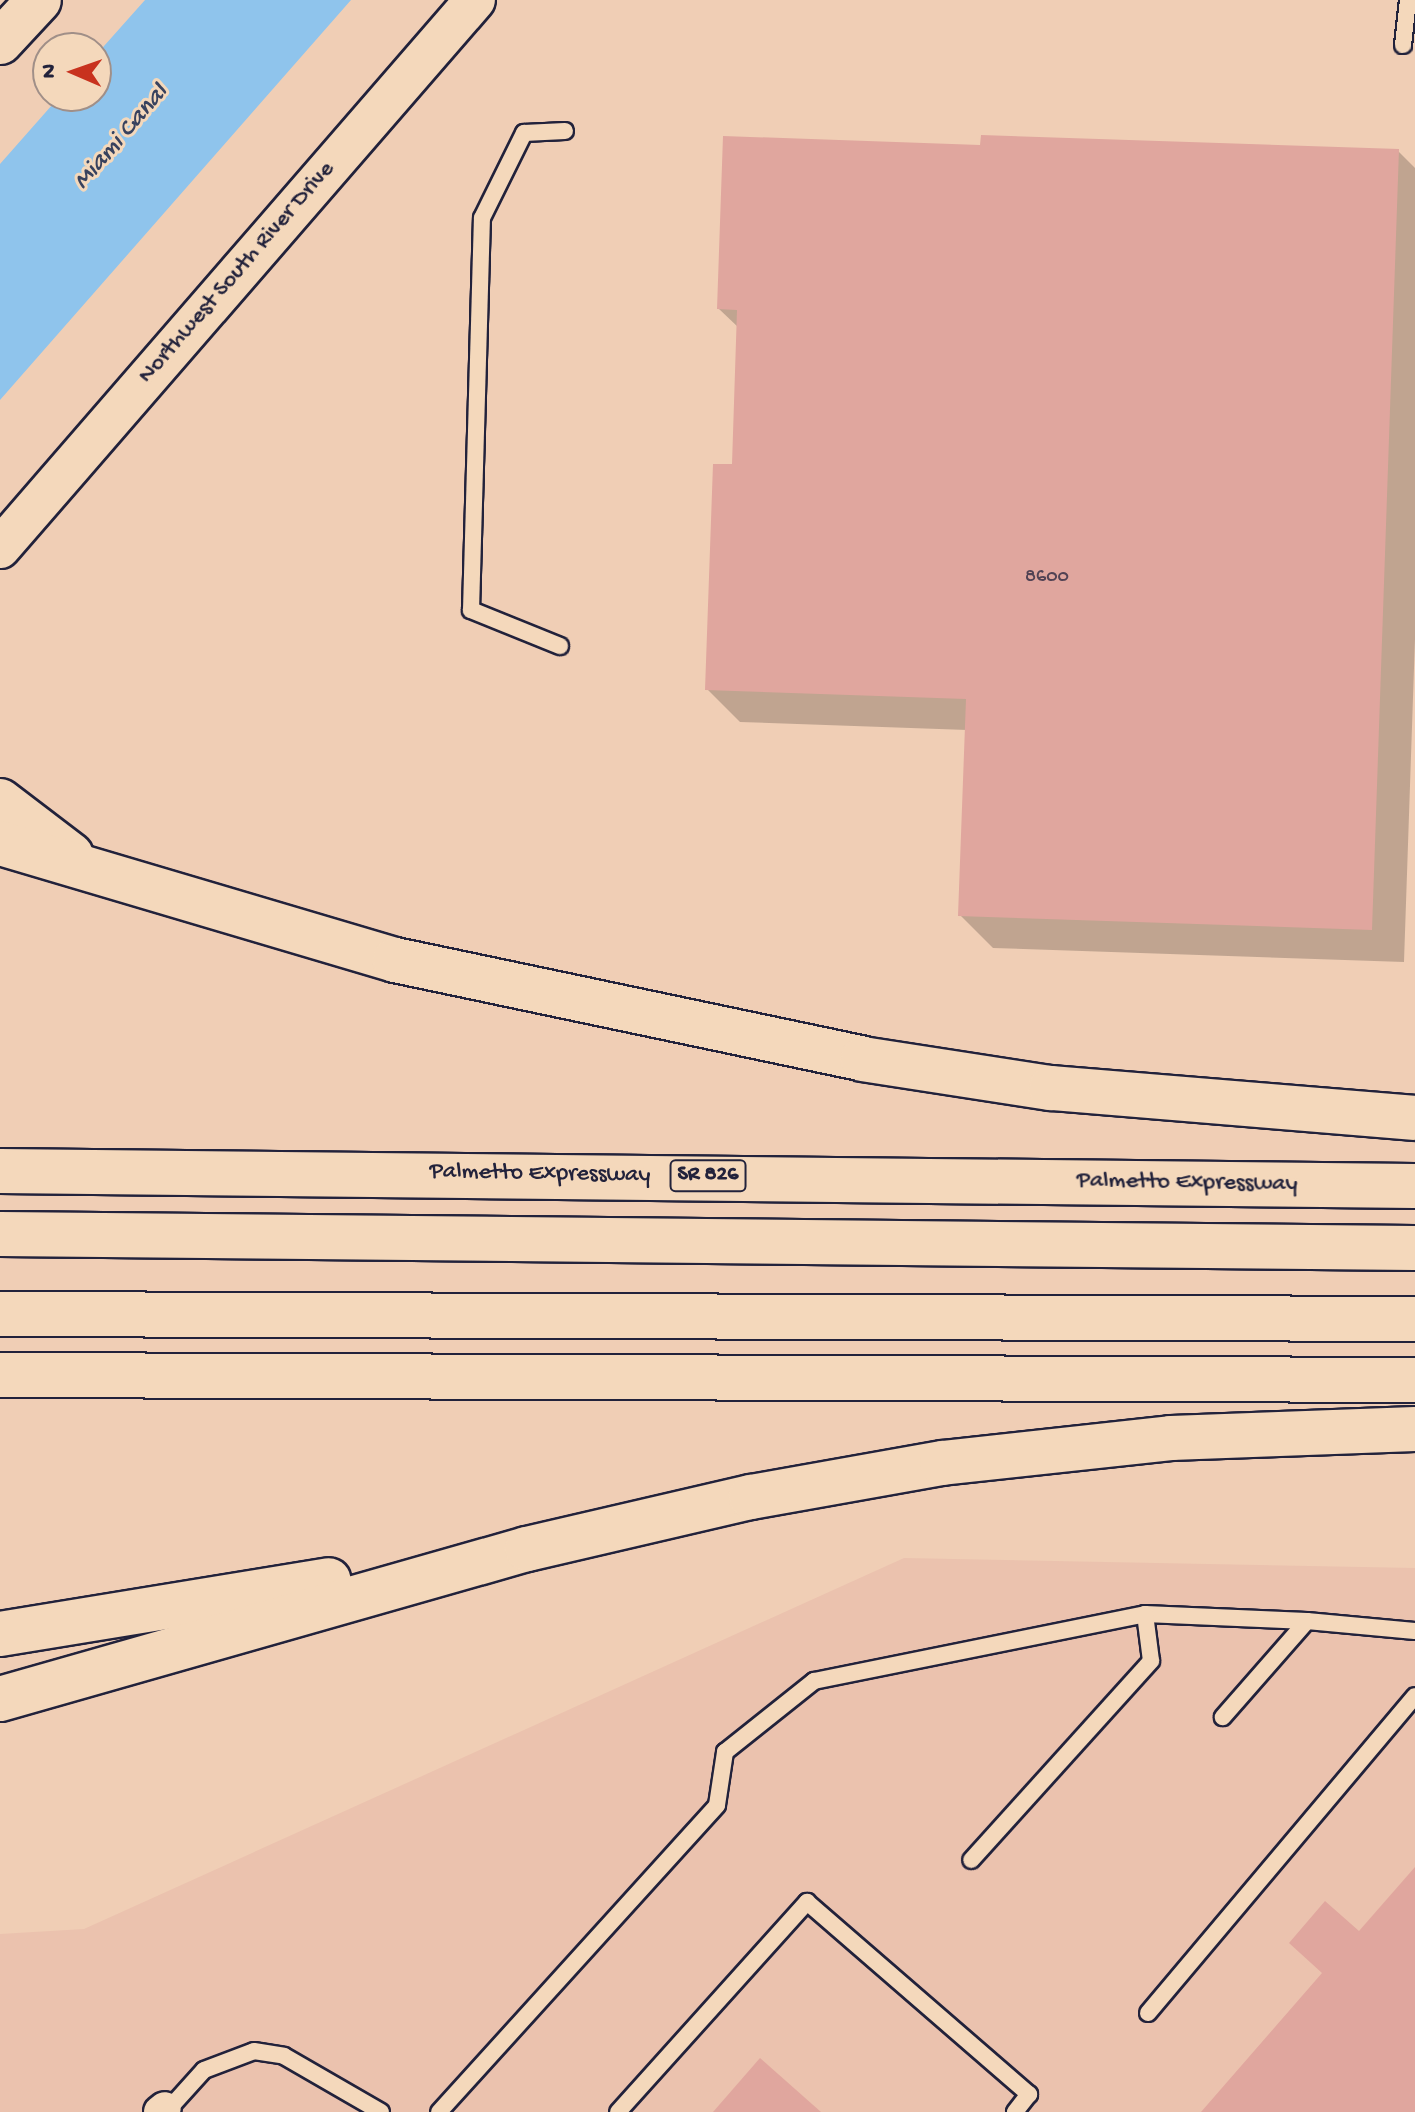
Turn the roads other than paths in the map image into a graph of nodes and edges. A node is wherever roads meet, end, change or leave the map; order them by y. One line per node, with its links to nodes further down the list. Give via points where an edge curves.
1 (39, 0): 4 (highway)
2 (475, 0): 7 (street, Northwest South River Drive)
3 (1408, 0): 5 (lane)
4 (0, 42)
5 (1403, 45)
6 (565, 131): 8 (lane, via 524,133 482,218 471,610)
7 (0, 548)
8 (560, 646)
9 (0, 801): 11 (highway)
10 (0, 843): 11 (highway)
11 (101, 878): 12 (highway, via 395,960 863,1059 1051,1088)
12 (1415, 1118)
13 (0, 1171): 14 (highway, Palmetto Expressway / SR 826)
14 (1415, 1186)
15 (0, 1234): 16 (highway)
16 (1415, 1248)
17 (0, 1314): 18 (highway)
18 (1415, 1319)
19 (0, 1375): 20 (highway)
20 (1415, 1380)
21 (1415, 1429): 22 (highway, via 1171,1438 942,1463)
22 (527, 1549): 26 (highway); 28 (highway)
23 (1145, 1614): 24 (lane); 30 (lane, via 1151,1661); 34 (lane, via 814,1681 725,1752 717,1805)
24 (1307, 1621): 25 (lane); 29 (lane)
25 (1415, 1631)
26 (0, 1634)
27 (1415, 1696): 31 (lane)
28 (0, 1699)
29 (1223, 1717)
30 (971, 1860)
31 (1148, 2013)
32 (165, 2111): 33 (lane, via 217,2062 254,2051 284,2056)
33 (381, 2112)
34 (439, 2112)
35 (618, 2112): 36 (lane, via 807,1902 1029,2094)
36 (1015, 2112)

